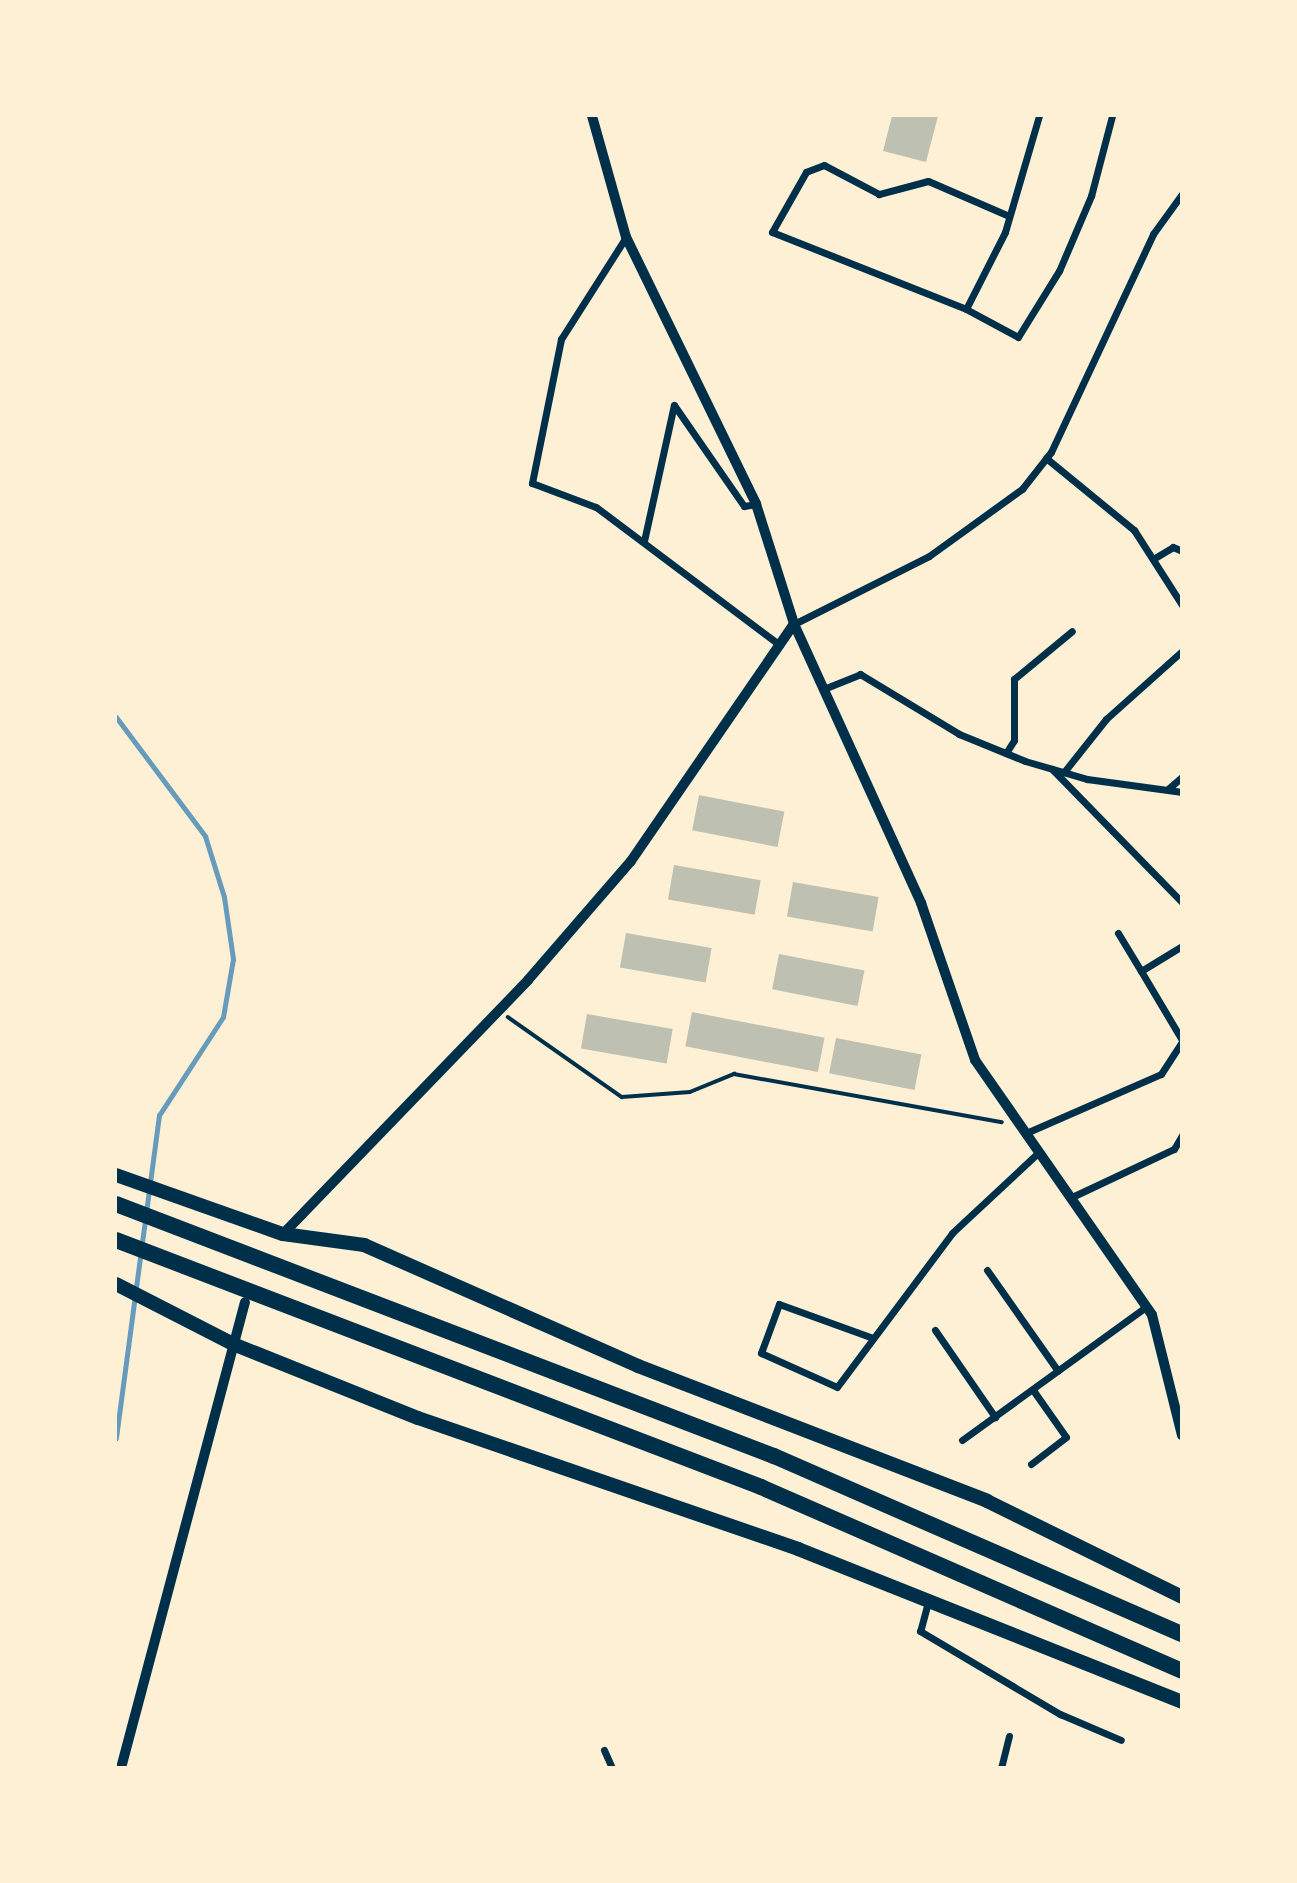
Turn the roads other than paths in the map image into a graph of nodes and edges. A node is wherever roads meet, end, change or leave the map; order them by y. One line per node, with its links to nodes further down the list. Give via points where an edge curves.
1 (592, 116): 6 (street)
2 (1039, 116): 5 (street)
3 (1112, 116): 7 (street, via 1086,209 1059,271 1018,337)
4 (1181, 194): 8 (street, via 1153,234)
5 (1009, 216): 7 (street); 7 (street, via 928,181 879,194 824,165 806,172 772,232)
6 (626, 237): 9 (street); 10 (street, via 561,340 532,483 596,507)
7 (966, 309)
8 (1046, 458): 12 (street, via 1134,530); 14 (street, via 1022,489 981,522)
9 (756, 504): 10 (street, via 744,506 674,405); 14 (street)
10 (643, 541): 16 (street)
11 (1181, 551): 12 (street, via 1173,547)
12 (1153, 559): 13 (street)
13 (1181, 605)
14 (794, 624): 16 (street); 18 (street)
15 (1072, 631): 19 (street, via 1014,679 1014,740)
16 (780, 645): 36 (street, via 631,861 498,1010)
17 (1181, 651): 21 (street, via 1106,719)
18 (826, 688): 19 (street, via 860,674 959,734); 30 (street, via 921,903 975,1060)
19 (1006, 753): 20 (street)
20 (1051, 769): 21 (street); 25 (street)
21 (1064, 772): 23 (street)
22 (1181, 777): 23 (street)
23 (1168, 789): 24 (street)
24 (1181, 792)
25 (1181, 902)
26 (1118, 933): 28 (street)
27 (1181, 946): 28 (street)
28 (1142, 971): 29 (street)
29 (1181, 1041): 30 (street, via 1161,1074)
30 (1023, 1129): 32 (street)
31 (1181, 1135): 34 (street, via 1174,1149)
32 (1039, 1152): 34 (street); 43 (street, via 953,1233)
33 (116, 1175): 36 (highway)
34 (1074, 1196): 41 (street)
35 (116, 1204): 53 (highway, via 774,1456)
36 (283, 1234): 51 (highway, via 364,1245 638,1366 987,1501)
37 (116, 1240): 54 (highway, via 761,1487)
38 (987, 1270): 45 (street)
39 (116, 1284): 44 (highway)
40 (245, 1302): 44 (street)
41 (1146, 1307): 45 (street); 48 (street)
42 (936, 1331): 47 (street)
43 (873, 1338): 43 (street, via 837,1387 761,1353 779,1304)
44 (233, 1344): 52 (highway, via 418,1418 798,1549); 59 (street)
45 (1058, 1371): 46 (street)
46 (1033, 1390): 47 (street); 50 (street, via 1066,1437)
47 (995, 1418): 49 (street)
48 (1181, 1435)
49 (962, 1440)
50 (1031, 1464)
51 (1181, 1597)
52 (928, 1602): 55 (highway); 57 (street, via 920,1631 1060,1714)
53 (1181, 1634)
54 (1181, 1671)
55 (1181, 1702)
56 (1009, 1736): 61 (street)
57 (1121, 1740)
58 (604, 1750): 60 (street)
59 (121, 1768)
60 (612, 1768)
61 (1001, 1768)

